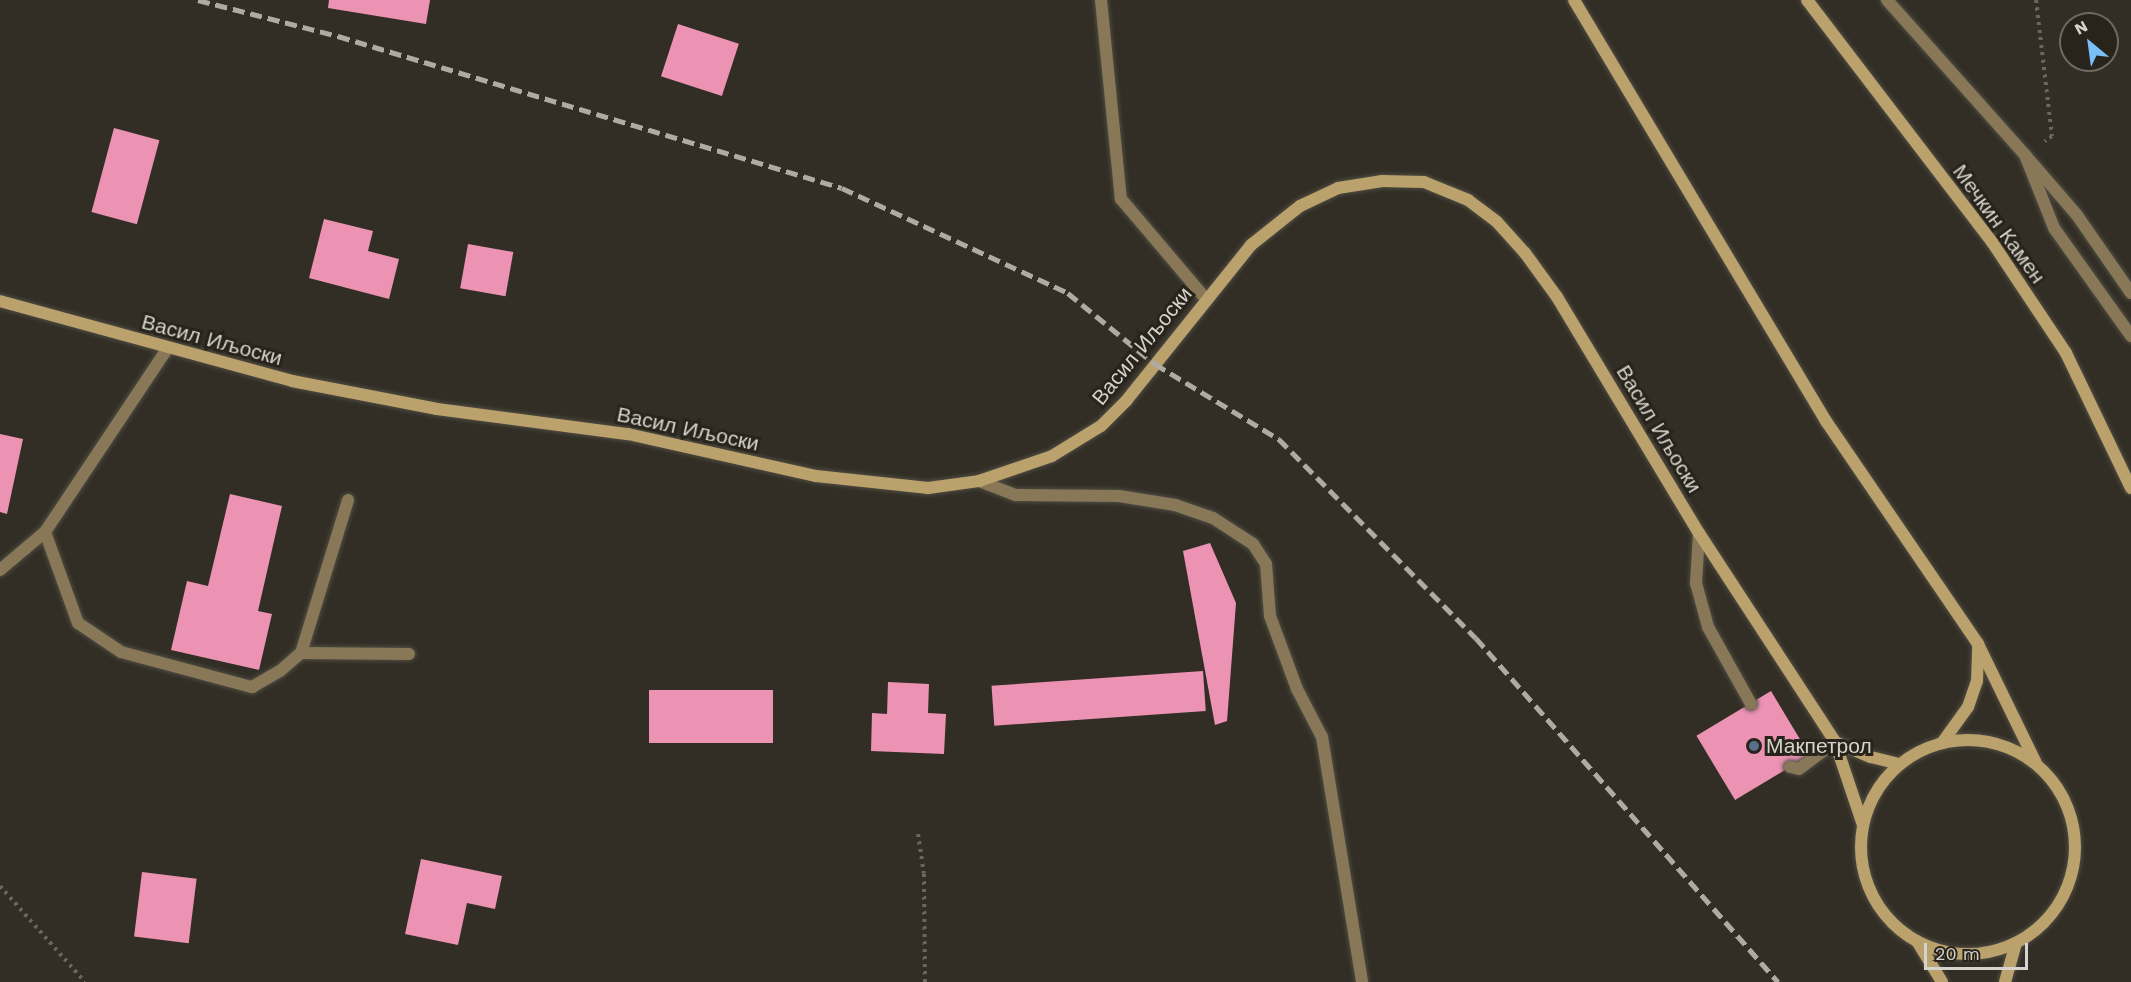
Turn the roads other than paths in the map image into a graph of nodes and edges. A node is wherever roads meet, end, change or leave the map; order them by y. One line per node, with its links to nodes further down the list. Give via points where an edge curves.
1 (1101, 0): 7 (street, via 1121,199)
2 (1574, 0): 17 (main road, via 1826,421)
3 (1807, 0): 12 (main road, Мечкин Камен, via 1992,242 2066,353)
4 (1887, 0): 5 (street)
5 (2025, 154): 6 (street, via 2076,214); 9 (street, via 2054,228)
6 (2131, 293)
7 (1205, 298): 11 (main road, Васил Иљоски, via 1126,401 1101,426 1052,456); 15 (main road, Васил Иљоски, via 1272,226 1300,206 1338,188 1383,181 1424,182 1448,189 1497,222 1525,253 1557,297)
8 (0, 301): 10 (main road, Васил Иљоски)
9 (2131, 336)
10 (167, 349): 11 (main road, Васил Иљоски, via 303,384 437,409 628,434 816,476 928,488); 14 (street)
11 (979, 481): 29 (street, via 1016,495 1119,496 1174,505 1213,518 1253,544 1266,564 1270,616 1297,689 1322,737)
12 (2131, 488)
13 (348, 500): 18 (street)
14 (45, 532): 16 (street); 18 (street, via 78,623 121,652 252,687 280,672)
15 (1699, 533): 20 (street, via 1696,583 1708,627); 21 (main road, Васил Иљоски)
16 (0, 570)
17 (1978, 644): 22 (main road, via 1977,681 1971,698); 23 (main road)
18 (301, 653): 19 (street)
19 (409, 654)
20 (1751, 704)
21 (1834, 742): 24 (main road); 25 (street, via 1799,769); 26 (main road, Васил Иљоски)
22 (1942, 743): 23 (main road, via 1975,739 2007,746); 24 (main road)
23 (2036, 762): 28 (main road, via 2063,795 2073,826 2076,837 2072,879 2050,917)
24 (1900, 764): 26 (main road, via 1871,802)
25 (1790, 767)
26 (1863, 825): 27 (main road, via 1861,859 1871,892 1890,920)
27 (1917, 941): 28 (main road, via 1960,953 1983,953); 30 (main road)
28 (2016, 944): 31 (main road)
29 (1362, 982)
30 (1942, 982)
31 (2006, 982)

